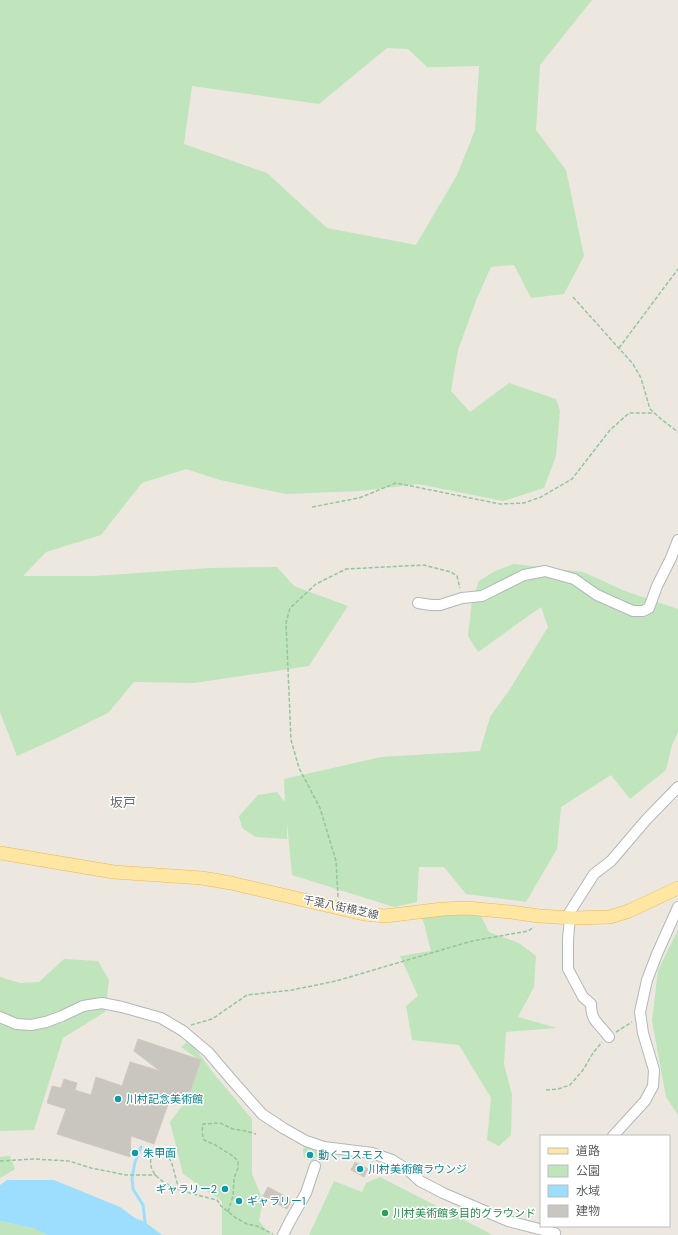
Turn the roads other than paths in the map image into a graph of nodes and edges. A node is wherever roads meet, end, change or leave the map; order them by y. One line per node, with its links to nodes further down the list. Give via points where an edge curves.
1 (678, 540): 2 (street, via 649,608 643,612 633,611 597,595 574,579 545,571 524,575 482,596 462,598 440,605)
2 (418, 603)
3 (678, 788): 7 (street, via 611,861 594,874)
4 (0, 853): 7 (main road, 千葉八街横芝線, via 114,872 202,878 364,914 385,916 467,908)
5 (678, 888): 7 (main road, 千葉八街横芝線, via 630,911 610,917)
6 (678, 907): 10 (street, via 647,980 640,1012 643,1033 654,1070 653,1086 645,1101)
7 (568, 918): 9 (street, via 568,969 583,998 590,1004 593,1018)
8 (0, 1017): 12 (street, via 16,1024 31,1025 46,1022 83,1006 102,1003 161,1018 180,1029 208,1052 262,1114 298,1137 324,1147 372,1153 392,1160 420,1181 443,1193 508,1221)
9 (609, 1037)
10 (614, 1135)
11 (315, 1166): 13 (street, via 306,1193)
12 (556, 1231)
13 (284, 1235)

